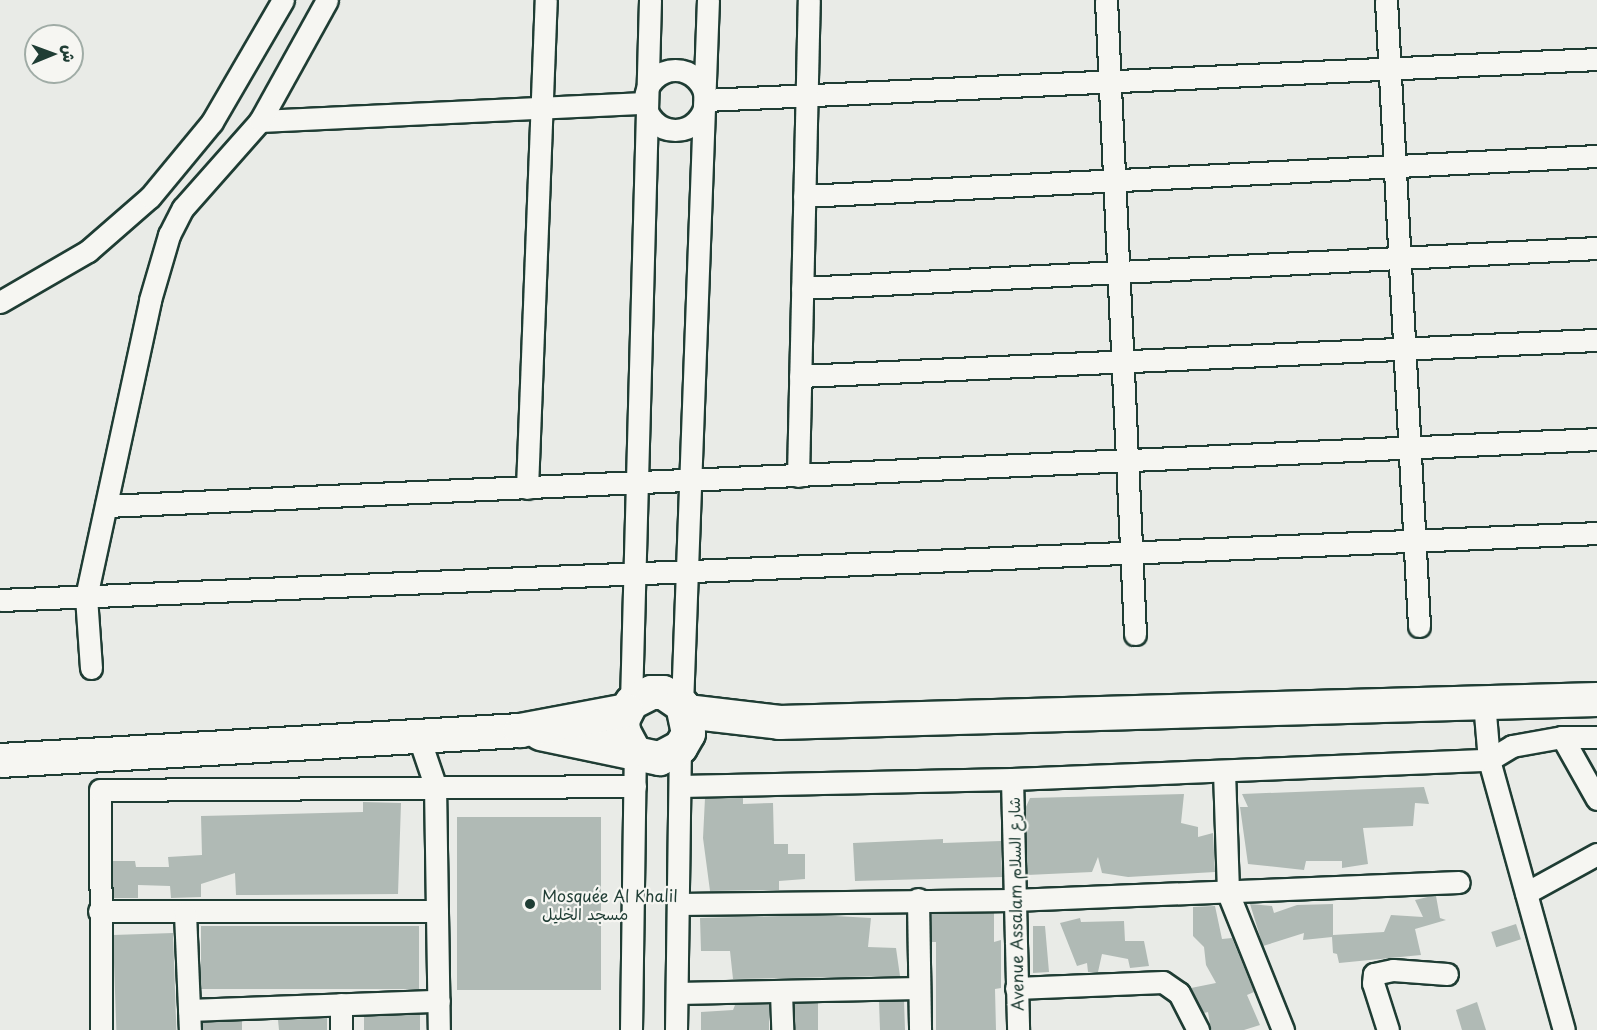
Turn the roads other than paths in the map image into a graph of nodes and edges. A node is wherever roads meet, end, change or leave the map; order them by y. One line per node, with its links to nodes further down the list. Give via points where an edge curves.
1 (283, 0): 25 (street, via 212,122 150,197 88,250)
2 (327, 0): 16 (street)
3 (546, 0): 15 (street)
4 (650, 0): 14 (street)
5 (708, 0): 13 (street)
6 (809, 0): 12 (street)
7 (1106, 0): 11 (street)
8 (1386, 0): 10 (street)
9 (1597, 59): 10 (street)
10 (1390, 68): 11 (street); 18 (street)
11 (1111, 81): 12 (street); 19 (street)
12 (807, 95): 13 (street); 20 (street)
13 (705, 100): 14 (street, via 699,119 682,130 662,127 654,121); 14 (street, via 699,82 674,70 664,72 650,84); 34 (street)
14 (645, 103): 15 (street); 35 (street)
15 (542, 108): 16 (street); 36 (street)
16 (260, 121): 37 (street, via 183,208 169,235 150,300)
17 (1597, 156): 18 (street)
18 (1395, 166): 19 (street); 22 (street)
19 (1115, 181): 20 (street); 23 (street)
20 (804, 196): 24 (street)
21 (1597, 248): 22 (street)
22 (1400, 257): 23 (street); 27 (street)
23 (1119, 272): 24 (street); 28 (street)
24 (802, 288): 29 (street)
25 (0, 302)
26 (1597, 340): 27 (street)
27 (1405, 349): 28 (street); 31 (street)
28 (1122, 362): 29 (street); 32 (street)
29 (800, 376): 33 (street)
30 (1597, 440): 31 (street)
31 (1411, 450): 32 (street); 39 (street)
32 (1126, 462): 33 (street); 40 (street)
33 (798, 476): 34 (street)
34 (692, 481): 35 (street); 42 (street)
35 (635, 483): 36 (street); 41 (street)
36 (527, 488): 37 (street)
37 (106, 506): 43 (street)
38 (1597, 533): 39 (street)
39 (1416, 541): 40 (street); 45 (street)
40 (1132, 553): 42 (street); 46 (street)
41 (634, 574): 42 (street); 43 (street); 50 (street)
42 (688, 574): 51 (street)
43 (86, 597): 44 (street); 47 (street)
44 (0, 600)
45 (1419, 626)
46 (1135, 634)
47 (91, 668)
48 (1597, 699): 49 (main road)
49 (1484, 702): 52 (main road); 61 (street)
50 (628, 706): 51 (main road, via 651,692 663,692); 53 (main road); 58 (main road, via 623,731)
51 (684, 708): 52 (main road); 57 (main road, via 689,722)
52 (779, 722): 57 (main road)
53 (520, 730): 54 (main road); 58 (main road)
54 (418, 735): 59 (main road); 64 (street)
55 (1597, 737): 56 (street)
56 (1562, 738): 61 (street, via 1512,746); 68 (street)
57 (682, 746): 58 (main road, via 659,758); 66 (street)
58 (634, 751): 65 (street)
59 (99, 752): 60 (main road); 67 (street)
60 (0, 760)
61 (1489, 760): 62 (street); 72 (street)
62 (1224, 771): 63 (street); 71 (street)
63 (1012, 779): 66 (street); 74 (street, Avenue Assalam شارع السلام)
64 (435, 785): 65 (street); 67 (street); 77 (street)
65 (635, 786): 90 (street)
66 (680, 786): 75 (street)
67 (100, 790): 76 (street)
68 (1597, 799)
69 (1597, 854): 72 (street)
70 (1459, 882): 71 (street)
71 (1228, 893): 74 (street); 96 (street)
72 (1526, 893): 98 (street)
73 (918, 899): 74 (street); 75 (street); 80 (street)
74 (1013, 900): 81 (street, Avenue Assalam شارع السلام)
75 (678, 904): 83 (street)
76 (99, 911): 78 (street); 87 (street)
77 (437, 911): 78 (street); 84 (street)
78 (184, 913): 86 (street)
79 (1447, 974): 97 (street, via 1393,970 1374,974 1372,983)
80 (920, 988): 82 (street); 93 (street)
81 (1016, 988): 94 (street, Avenue Assalam شارع السلام); 95 (street, via 1163,982 1179,993)
82 (781, 992): 83 (street); 92 (street)
83 (677, 993): 91 (street)
84 (440, 1001): 85 (street); 89 (street)
85 (341, 1004): 86 (street); 88 (street)
86 (189, 1020)
87 (101, 1030)
88 (341, 1030)
89 (439, 1030)
90 (631, 1030)
91 (676, 1030)
92 (782, 1030)
93 (920, 1030)
94 (1018, 1030)
95 (1198, 1030)
96 (1282, 1030)
97 (1388, 1030)
98 (1564, 1030)

